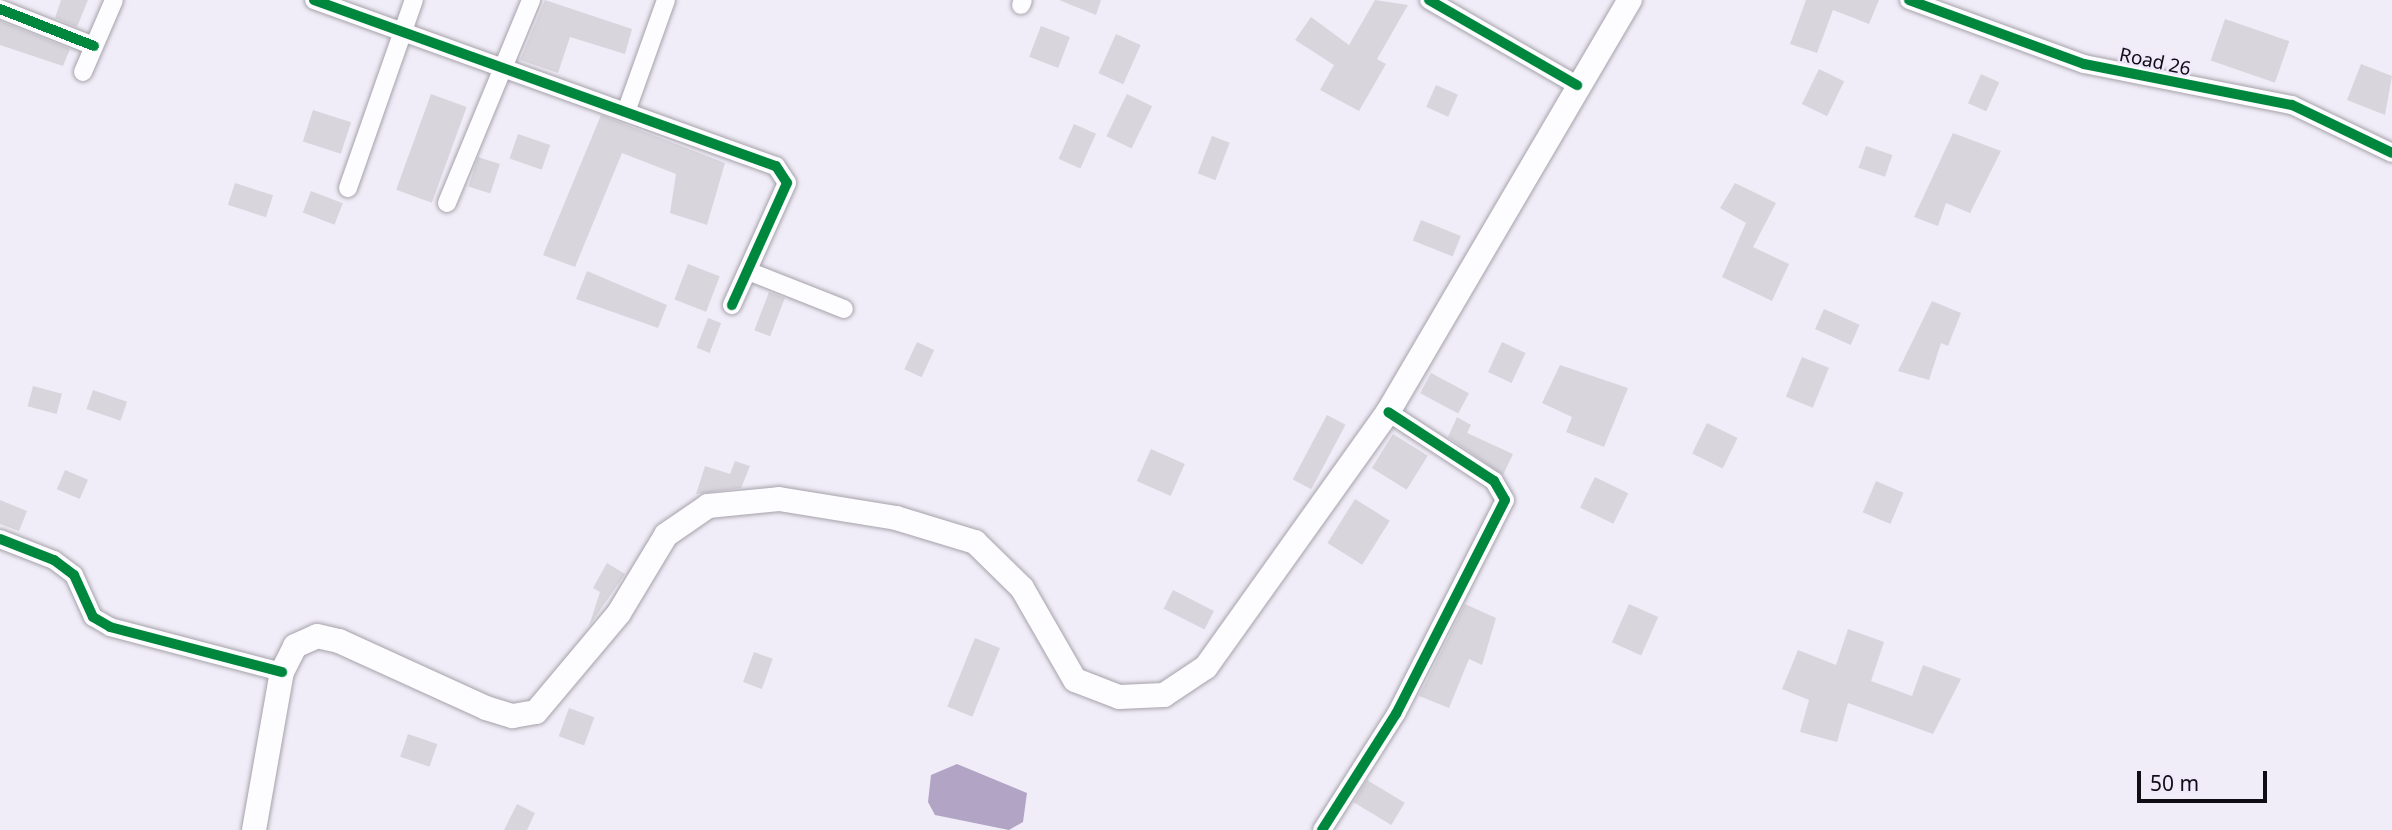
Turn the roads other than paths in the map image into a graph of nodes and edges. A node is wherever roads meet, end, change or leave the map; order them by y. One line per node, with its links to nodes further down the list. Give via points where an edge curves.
1 (114, 0): 11 (street)
2 (314, 0): 10 (street)
3 (414, 0): 10 (street)
4 (531, 0): 12 (street)
5 (666, 0): 15 (street)
6 (1429, 0): 14 (street)
7 (1630, 0): 14 (main road)
8 (1909, 0): 16 (street, Road 26, via 2084,64 2292,105)
9 (0, 9): 11 (street)
10 (404, 29): 12 (street); 17 (street)
11 (94, 46): 13 (street)
12 (503, 65): 15 (street); 18 (street)
13 (83, 72)
14 (1577, 85): 22 (main road)
15 (627, 110): 19 (street, via 784,173 787,183)
16 (2392, 153)
17 (348, 188)
18 (447, 203)
19 (748, 271): 20 (street); 21 (street)
20 (733, 305)
21 (844, 309)
22 (1388, 412): 24 (main road, via 1206,667 1164,695 1119,697 1075,680 1022,588 975,542 896,518 779,499 708,506 666,536 619,613 536,712 513,716 486,708 317,636 295,646); 26 (street, via 1494,481 1505,500 1396,714)
23 (0, 539): 24 (street, via 54,560 74,575 93,617 110,627)
24 (282, 672): 25 (main road)
25 (254, 830)
26 (1322, 830)

